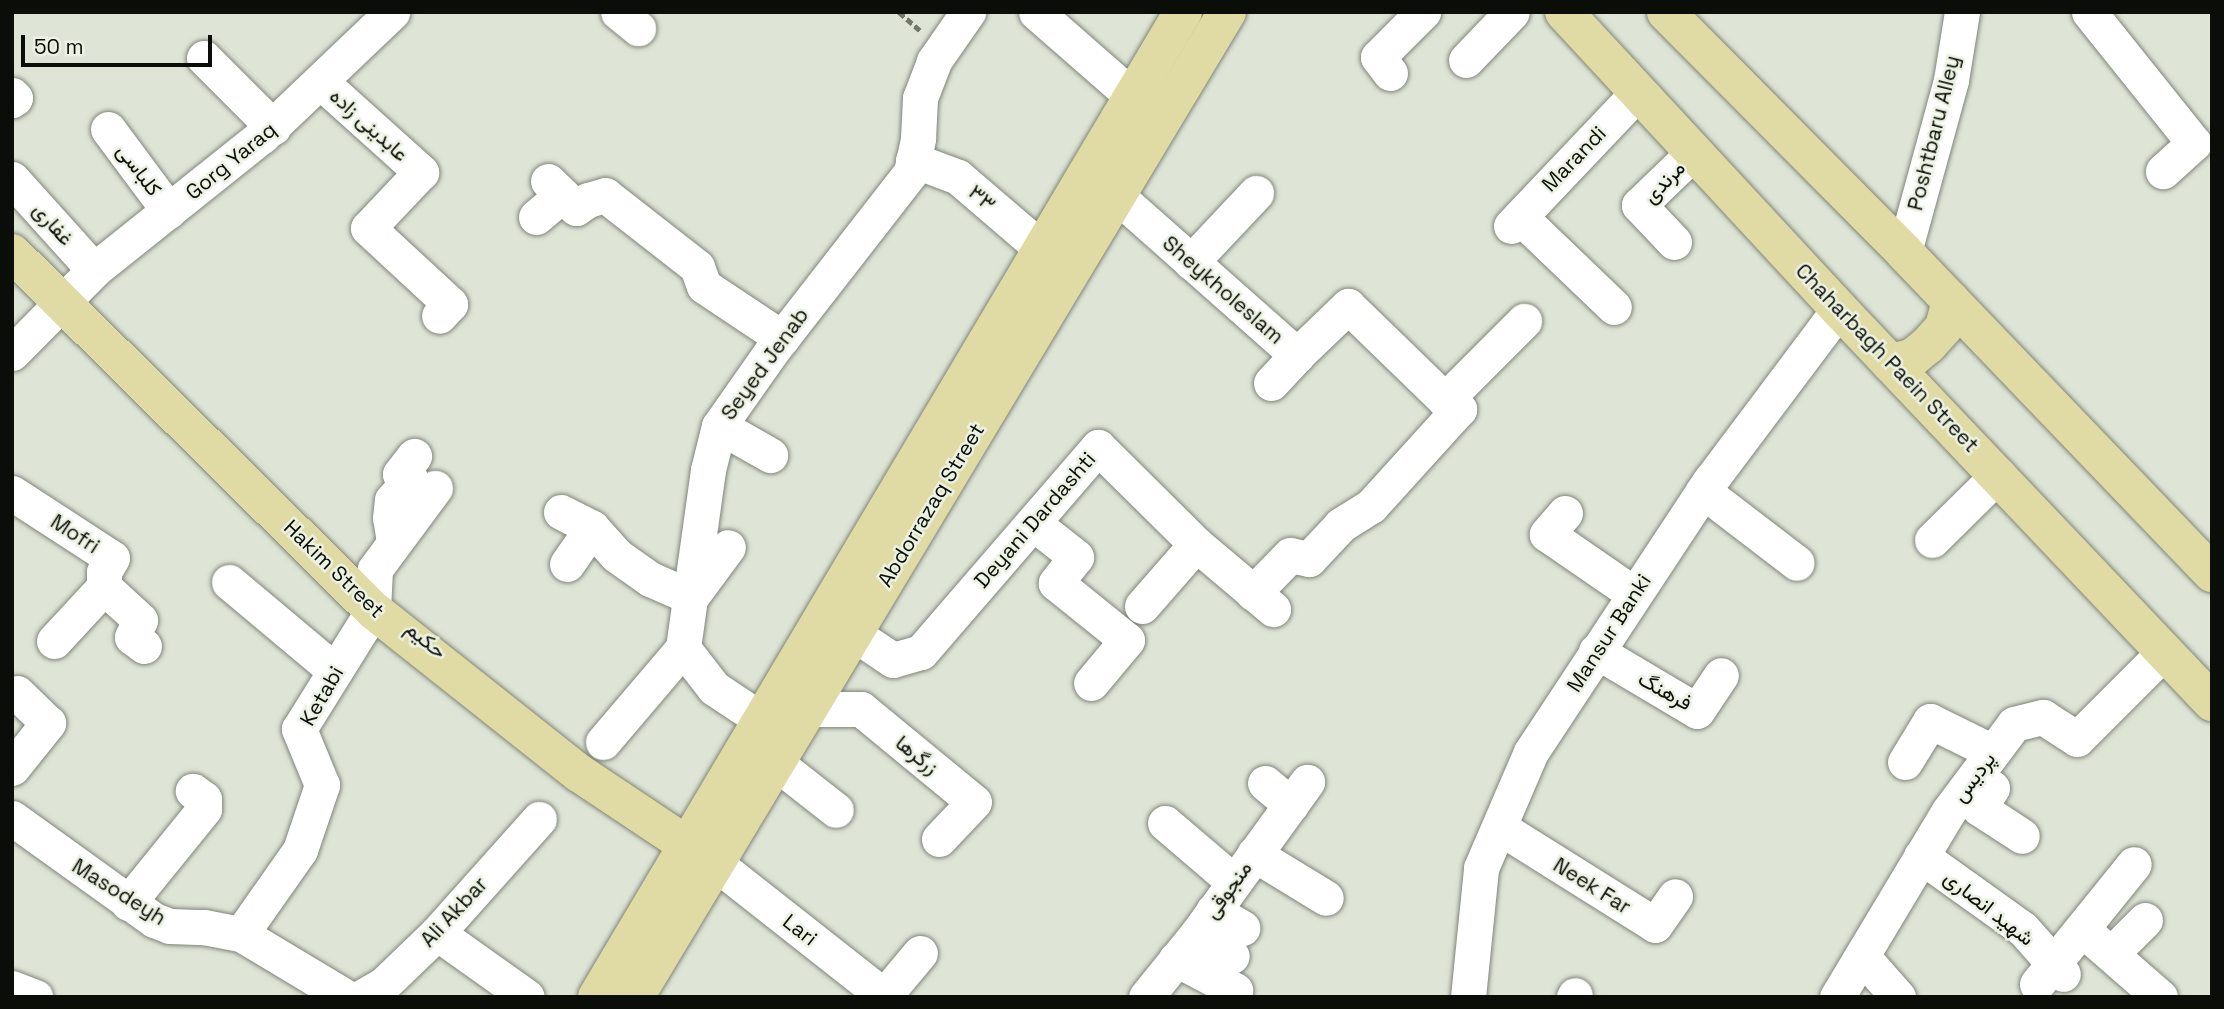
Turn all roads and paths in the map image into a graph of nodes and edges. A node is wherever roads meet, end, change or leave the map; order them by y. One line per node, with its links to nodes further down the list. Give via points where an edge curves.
1 (968, 12): 26 (street, Seyed Jenab, via 934,61 920,99)
2 (1036, 12): 20 (street)
3 (1183, 12): 20 (main road, Abdorrazaq Street)
4 (1227, 12): 25 (main road, Abdorrazaq Street)
5 (1244, 12): 25 (main road, via 1199,85)
6 (1423, 12): 16 (street, via 1378,57)
7 (1512, 12): 15 (street)
8 (1564, 12): 18 (main road, Chaharbagh Paein Street)
9 (1989, 12): 13 (street)
10 (2089, 12): 27 (street, via 2194,143)
11 (390, 13): 17 (street, Gorg Yaraq)
12 (1670, 15): 36 (main road)
13 (1960, 21): 36 (street, Poshtbaru Alley, via 1951,80)
14 (204, 58): 22 (street)
15 (1466, 60)
16 (1390, 73)
17 (321, 82): 22 (street, Gorg Yaraq); 44 (street, عابدینی زاده, via 421,172 368,228 450,304)
18 (1637, 93): 24 (main road, Chaharbagh Paein Street); 42 (street, Marandi, via 1515,221)
19 (12, 95): 21 (street)
20 (1132, 96): 35 (main road, Abdorrazaq Street)
21 (12, 100)
22 (273, 127): 31 (street, Gorg Yaraq)
23 (108, 129): 31 (street, کلباسی)
24 (1693, 153): 34 (street, مرندی, via 1639,205); 43 (main road, Chaharbagh Paein Street)
25 (1140, 156): 30 (main road, Abdorrazaq Street)
26 (913, 160): 35 (street, ۳۳, via 958,177); 46 (street, Seyed Jenab, via 911,172)
27 (2163, 171)
28 (12, 179): 39 (street, غفاری)
29 (1256, 193): 38 (street)
30 (1116, 195): 38 (street, Sheykholeslam); 76 (main road, Abdorrazaq Street)
31 (169, 211): 39 (street, Gorg Yaraq)
32 (536, 218): 46 (street, via 555,188 576,208 605,195 697,267 704,286)
33 (12, 241): 103 (street, حکیم, via 366,591 584,765)
34 (1674, 242)
35 (1042, 250): 88 (main road, Abdorrazaq Street)
36 (1904, 252): 41 (main road)
37 (12, 253): 40 (main road, Hakim Street)
38 (1191, 261): 48 (street, Sheykholeslam)
39 (94, 270): 40 (street, Gorg Yaraq)
40 (61, 300): 47 (street, Gorg Yaraq); 75 (main road, Hakim Street)
41 (1951, 301): 49 (main road, via 1944,327 1928,345 1912,358); 69 (main road)
42 (1614, 307)
43 (1839, 309): 49 (main road, Chaharbagh Paein Street); 57 (street, Mansur Banki)
44 (439, 316)
45 (1524, 321): 51 (street)
46 (782, 338): 52 (street, Seyed Jenab)
47 (12, 353)
48 (1297, 355): 50 (street); 51 (street, Sheykholeslam, via 1348,306)
49 (1890, 363): 55 (main road, Chaharbagh Paein Street)
50 (1271, 383)
51 (1445, 400): 65 (street, Deyani Dardashti, via 1459,409 1371,506 1341,525 1309,559 1290,555 1263,601)
52 (719, 426): 53 (street); 73 (street, Seyed Jenab, via 708,470)
53 (770, 455)
54 (414, 456): 64 (street, via 400,474 410,479 392,500)
55 (1998, 475): 63 (street); 81 (main road, Chaharbagh Paein Street)
56 (435, 488): 64 (street)
57 (1703, 491): 67 (street); 72 (street, Mansur Banki)
58 (12, 493): 71 (street, Mofri, via 112,558 104,572)
59 (561, 512): 62 (street)
60 (1565, 513): 72 (street, via 1547,534)
61 (1033, 523): 65 (street, Deyani Dardashti, via 1098,447); 76 (street, Deyani Dardashti, via 991,559 921,652 893,660); 84 (street, via 1076,557 1056,583 1127,640)
62 (592, 528): 68 (street); 73 (street, via 639,571)
63 (1932, 540)
64 (394, 542): 75 (street, via 375,569)
65 (1196, 544): 74 (street)
66 (728, 547): 73 (street)
67 (1797, 563)
68 (567, 564)
69 (2212, 573)
70 (229, 582): 82 (street)
71 (104, 587): 77 (street); 78 (street, Mofri, via 140,620 132,637)
72 (1634, 594): 80 (street, Mansur Banki)
73 (691, 597): 79 (street, Seyed Jenab)
74 (1142, 607)
75 (373, 610): 82 (street, Ketabi); 103 (main road, Hakim Street, via 579,773)
76 (854, 634): 87 (main road, Abdorrazaq Street)
77 (54, 641)
78 (144, 646)
79 (682, 648): 88 (street, via 714,688); 89 (street)
80 (1596, 651): 83 (street, فرهنگ, via 1697,711); 100 (street, Mansur Banki, via 1531,752)
81 (2164, 652): 86 (main road, Chaharbagh Paein Street); 93 (street, پردیس, via 2077,739 2043,717 2014,723)
82 (335, 671): 114 (street, Ketabi, via 299,729 322,785 300,850)
83 (1721, 675)
84 (1091, 683)
85 (17, 693): 90 (street, via 48,723)
86 (2212, 702)
87 (808, 709): 92 (main road, Abdorrazaq Street); 102 (street, زرگرها, via 861,709 974,802)
88 (762, 720): 103 (main road, Abdorrazaq Street)
89 (603, 742)
90 (16, 754)
91 (1905, 762): 93 (street, via 1930,721)
92 (776, 763): 96 (street); 103 (main road, Abdorrazaq Street)
93 (1984, 764): 101 (street, via 1992,788 1979,808); 105 (street, پردیس)
94 (193, 790): 110 (street, via 204,799 204,809)
95 (1288, 790): 104 (street, منجوقی)
96 (836, 810)
97 (12, 818): 110 (street, Masodeyh)
98 (539, 818): 113 (street, Ali Akbar)
99 (1165, 824): 107 (street)
100 (1499, 827): 108 (street, Neek Far, via 1655,925); 122 (street, Mansur Banki, via 1481,868)
101 (2022, 836)
102 (939, 839)
103 (704, 851): 123 (street, Lari); 128 (main road, Abdorrazaq Street); 129 (main road, Abdorrazaq Street)
104 (1254, 854): 107 (street, منجوقی); 109 (street)
105 (1921, 856): 112 (street, شهید انصاری, via 2022,929 2052,974); 119 (street, پردیس)
106 (2134, 864): 112 (street, شهید انصاری)
107 (1234, 882): 115 (street, منجوقی)
108 (1675, 896)
109 (1326, 898)
110 (128, 902): 114 (street, Masodeyh, via 170,926)
111 (2145, 919): 118 (street)
112 (2083, 930): 118 (street)
113 (437, 933): 126 (street, Ali Akbar, via 383,985); 127 (street)
114 (241, 934): 125 (street, Masodeyh)
115 (1196, 935): 116 (street); 121 (street); 130 (street, منجوقی)
116 (1238, 942)
117 (920, 953): 123 (street, Lari)
118 (2111, 954): 133 (street)
119 (1862, 956): 131 (street, پردیس); 132 (street)
120 (12, 988): 124 (street)
121 (1235, 990)
122 (1477, 992)
123 (884, 996)
124 (35, 997)
125 (346, 997)
126 (362, 997)
127 (527, 997)
128 (597, 997)
129 (635, 997)
130 (1146, 997)
131 (1837, 997)
132 (1898, 997)
133 (2160, 997)

